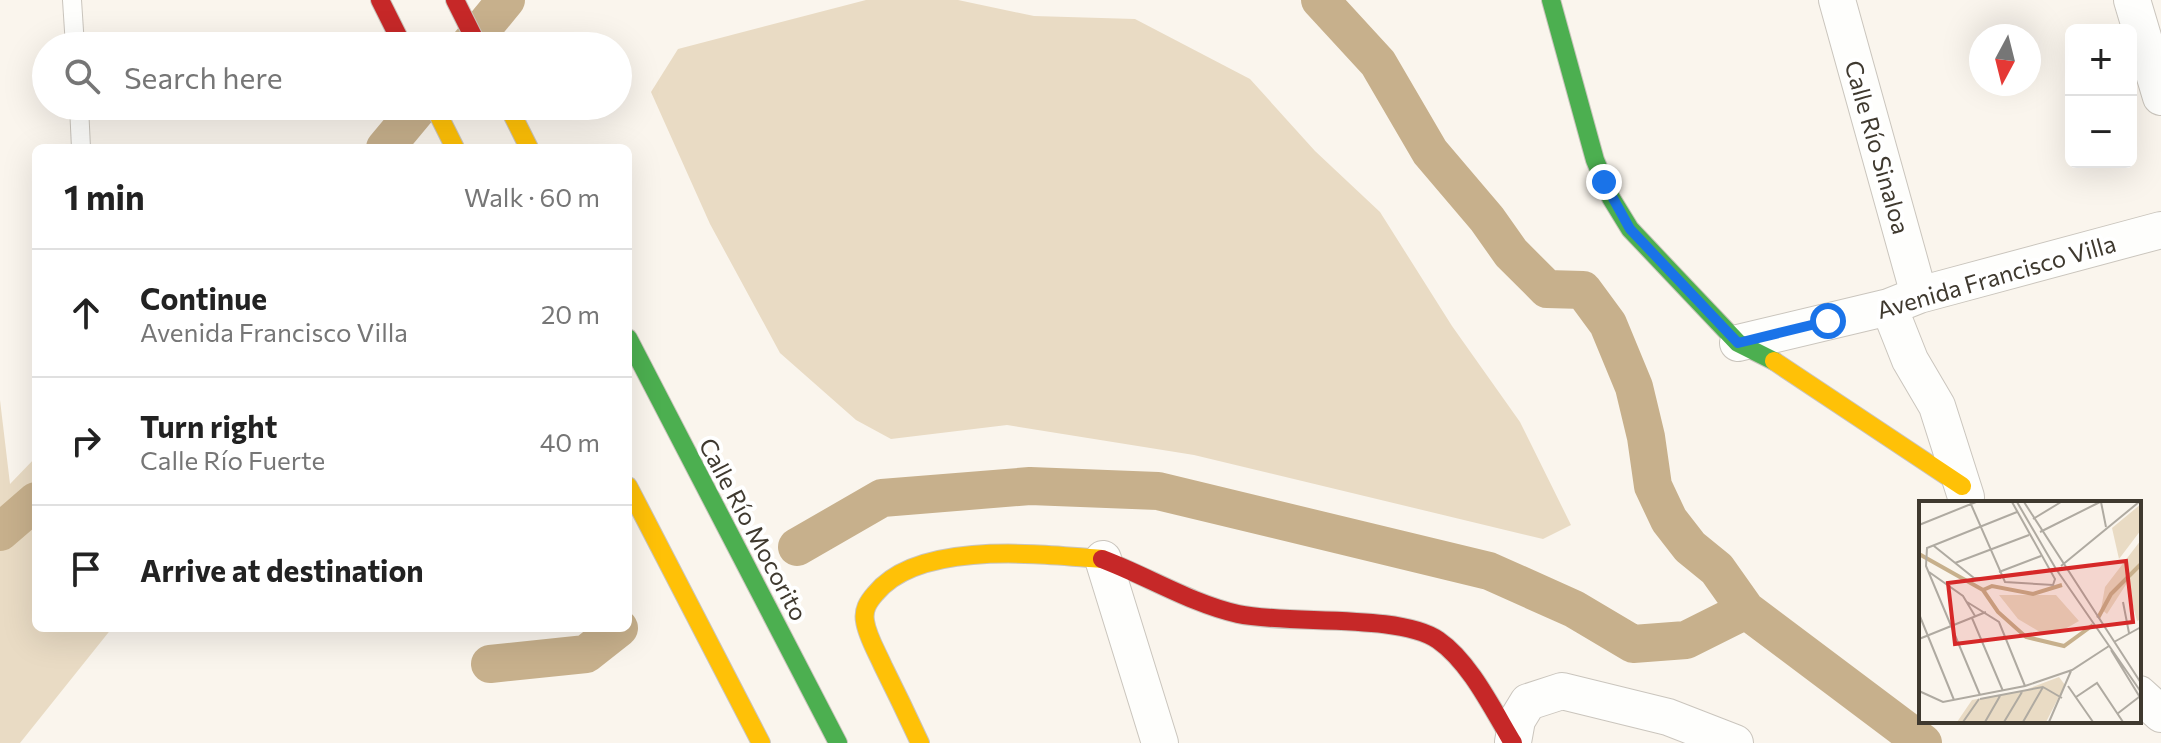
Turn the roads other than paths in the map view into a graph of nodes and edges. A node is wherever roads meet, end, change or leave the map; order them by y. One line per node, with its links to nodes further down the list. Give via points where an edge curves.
1 (72, 0): 7 (lane)
2 (455, 0): 9 (street)
3 (1551, 0): 19 (street, via 1585,129 1620,216)
4 (1837, 0): 18 (street, Calle Río Sinaloa)
5 (2132, 0): 10 (street)
6 (384, 8): 8 (street)
7 (74, 32)
8 (396, 32)
9 (471, 32)
10 (2161, 97)
11 (80, 120): 14 (lane)
12 (441, 120): 15 (street)
13 (515, 120): 16 (street)
14 (81, 144)
15 (453, 144)
16 (527, 144)
17 (2161, 230): 18 (street, Avenida Francisco Villa)
18 (1904, 301): 19 (street, Avenida Francisco Villa); 22 (street, Calle Río Sinaloa, via 1910,360 1937,406)
19 (1738, 343): 22 (street, via 1806,380)
20 (632, 346): 28 (street, Calle Río Mocorito)
21 (632, 494): 27 (street)
22 (1965, 494)
23 (1103, 559): 26 (street, via 1238,614 1387,625 1426,633 1473,677); 29 (street, via 1028,553 942,559 909,567 872,594 865,611 867,628); 30 (street)
24 (2141, 696): 25 (street)
25 (2161, 714)
26 (1513, 742): 31 (street, via 1528,702 1562,691 1668,717)
27 (761, 743)
28 (838, 743)
29 (920, 743)
30 (1160, 743)
31 (1735, 743)

